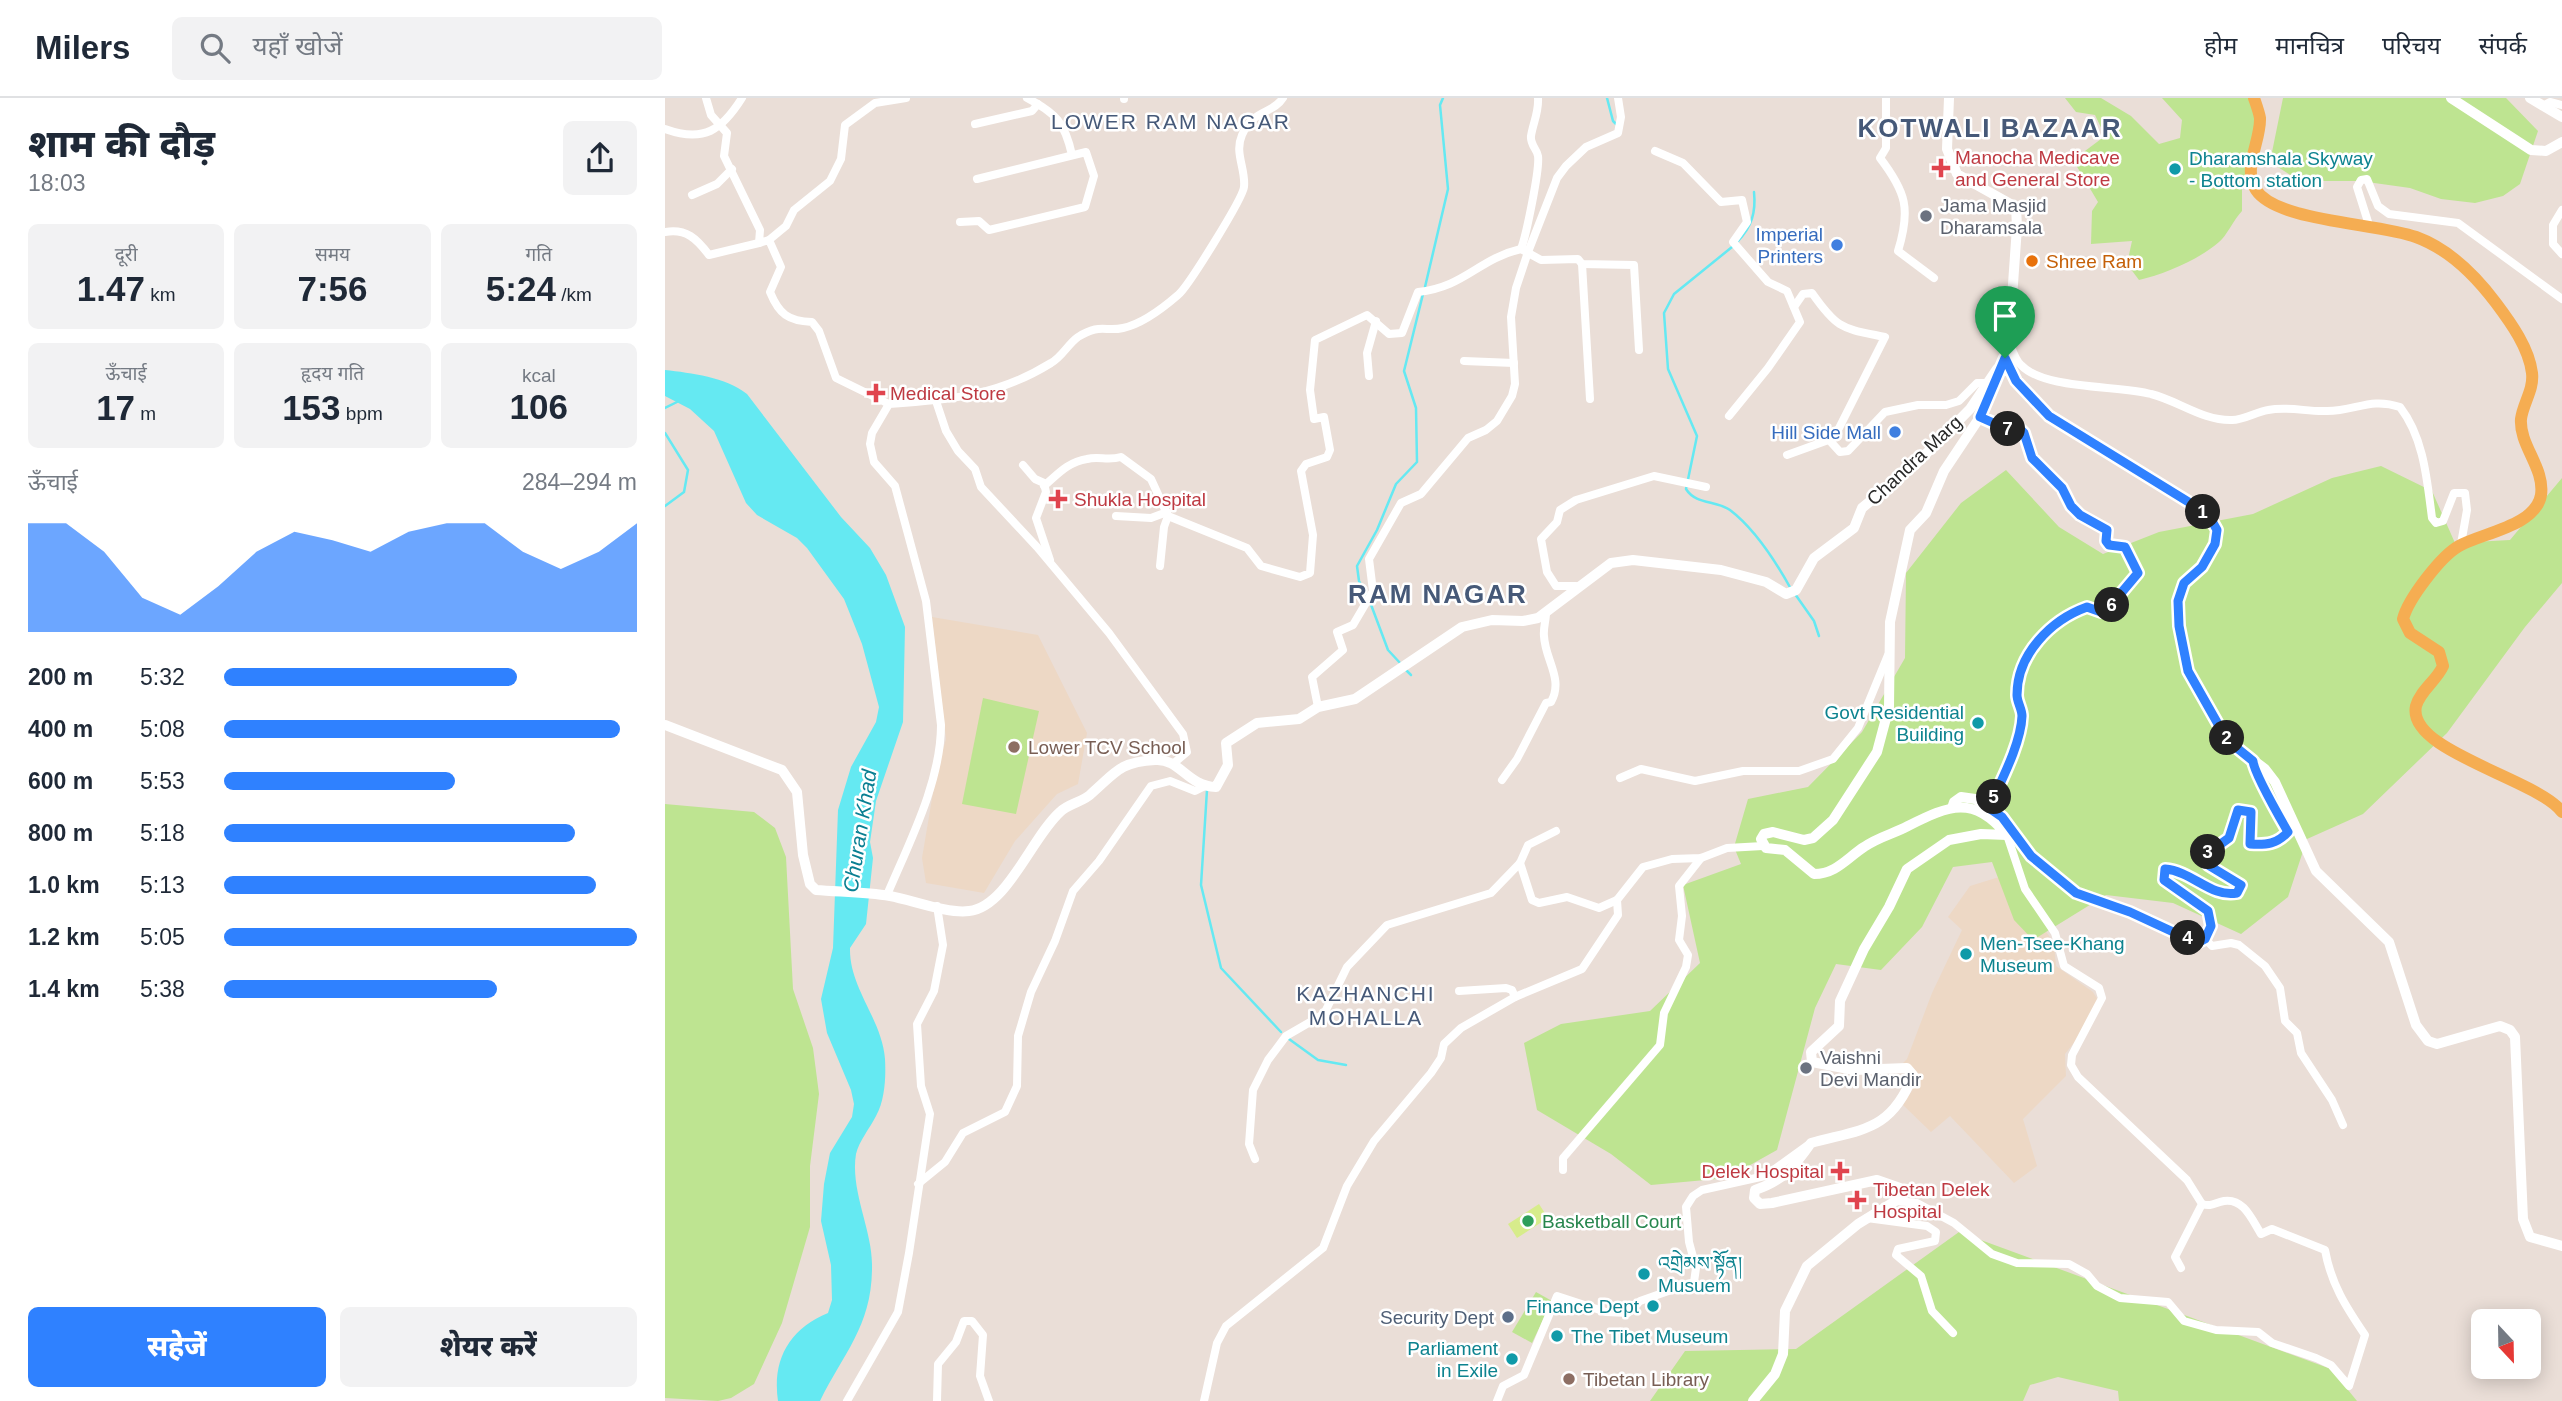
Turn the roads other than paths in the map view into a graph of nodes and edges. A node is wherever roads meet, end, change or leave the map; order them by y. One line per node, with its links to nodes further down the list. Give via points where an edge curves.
1 (706, 98): 18 (street, via 711,115)
2 (742, 98): 18 (street)
3 (906, 98): 30 (street, via 875,103 845,125 841,159 830,181)
4 (1027, 98): 13 (street)
5 (1283, 98): 47 (street, via 1277,107 1258,112 1243,131 1239,155 1244,187 1180,294 1138,323 1120,329 1101,326 1078,338 1053,362 997,391)
6 (1538, 98): 32 (street, via 1531,138 1538,164)
7 (1618, 98): 32 (street, via 1618,133 1586,147 1562,172)
8 (1886, 98): 35 (street, via 1886,148 1880,158 1904,195 1905,223 1898,251)
9 (1949, 98): 39 (street, via 1948,149 1957,174 2016,207)
10 (2254, 98): 28 (main road, via 2260,117 2250,173 2255,190 2285,210)
11 (2451, 98): 20 (street, via 2531,150 2546,151)
12 (2530, 98): 15 (street)
13 (1038, 104): 17 (street, via 1032,111); 22 (street, via 1066,129)
14 (2562, 105): 15 (street, via 2550,102)
15 (2543, 106): 16 (street)
16 (2562, 117)
17 (975, 124)
18 (722, 126): 19 (street, via 702,134); 23 (street, via 727,133 724,156)
19 (665, 129)
20 (2562, 142)
21 (1655, 151): 37 (street, via 1683,163 1721,202 1742,200 1747,222 1734,242 1768,282 1787,291)
22 (1072, 155): 24 (street); 27 (street, via 1086,152 1090,159 1094,176 1085,207 989,230 979,221)
23 (732, 169): 25 (street, via 717,184); 31 (street, via 759,230)
24 (977, 179)
25 (692, 195)
26 (2562, 210): 33 (street, via 2553,225 2553,244)
27 (960, 222)
28 (2369, 225): 36 (street, via 2357,187 2367,179 2378,206 2389,214 2458,223); 58 (main road, via 2417,237 2455,259 2501,309 2528,356 2532,375 2521,420 2522,436 2535,463 2541,497 2532,511 2506,528)
29 (665, 232): 31 (street, via 678,229 690,235 709,255)
30 (769, 240): 31 (street); 48 (street, via 781,267 770,292 777,309 792,321 812,322 837,378)
31 (759, 243)
32 (1524, 250): 34 (street, via 1541,260 1578,259); 38 (street, via 1498,254 1442,290 1418,292 1402,333 1389,334); 43 (street, via 1511,317)
33 (2562, 254)
34 (1582, 264): 40 (street, via 1634,265); 46 (street)
35 (1934, 278)
36 (2562, 299)
37 (1794, 307): 49 (street, via 1800,322); 51 (street, via 1803,293 1812,293 1842,328 1885,337)
38 (1376, 321): 44 (street, via 1367,353); 56 (street, via 1367,315 1315,340 1310,390 1314,419 1324,417 1330,450 1327,457 1301,471 1313,535 1310,573 1300,577 1261,566 1247,548)
39 (2009, 341): 41 (street); 58 (street, via 2020,365 2041,376 2151,394 2213,419 2235,420 2293,407 2325,412 2373,401 2400,407 2413,423 2431,518 2436,523 2443,520 2454,493 2465,493)
40 (1639, 350)
41 (2005, 358): 45 (street, Chandra Marg); 50 (street); 66 (street, via 2016,381 2049,416 2208,514 2217,530 2215,544 2202,567 2184,583 2178,601 2179,626 2188,671 2227,740)
42 (1464, 362): 43 (street)
43 (1514, 363): 64 (street, via 1512,396 1497,421 1468,438 1421,494 1401,503 1369,559 1373,590 1353,625 1337,632 1343,650 1312,677)
44 (1369, 376)
45 (1986, 383): 51 (street, via 1977,383 1959,401 1946,405 1885,412 1848,451 1840,452); 61 (street, Chandra Marg, via 1970,409 1916,464 1862,508 1854,528 1814,558 1791,592 1721,569 1633,560 1611,563)
46 (1590, 399)
47 (936, 401): 48 (street); 60 (street, via 946,431 975,469 981,487)
48 (888, 404): 79 (street, via 870,444 874,462 895,485 926,601 941,744 928,799)
49 (1729, 416)
50 (1980, 417): 63 (street, via 1944,471 1926,513 1910,530 1892,611); 72 (street, via 2007,429 2018,427 2041,469 2062,488 2080,515 2107,530 2109,545 2125,547 2138,573 2106,611 2087,607 2067,614 2033,648 2017,696 2022,716)
51 (1830, 441): 52 (street)
52 (1787, 455)
53 (1023, 464): 54 (street)
54 (1044, 486): 56 (street, via 1061,469 1087,458 1121,457 1151,479); 60 (street, via 1036,518)
55 (1706, 487): 61 (street, via 1654,476 1576,500 1560,510 1557,522 1541,539 1547,572 1556,586)
56 (1168, 514): 57 (street, via 1151,519); 59 (street)
57 (1116, 516)
58 (2461, 544): 73 (main road, via 2443,556 2431,577 2407,601 2403,619 2410,633 2439,652 2443,666 2416,705 2417,718 2441,746 2539,792)
59 (1160, 566)
60 (1054, 568): 67 (street, via 1137,668 1183,734 1187,752)
61 (1576, 586): 62 (street, Chandra Marg)
62 (1546, 613): 64 (street, Chandra Marg, via 1523,621 1492,620 1462,628 1355,699); 69 (street, via 1544,636 1556,694 1546,703)
63 (1888, 655): 68 (street, via 1859,729 1833,759 1800,771 1743,771 1695,781 1641,769); 76 (street, via 1889,707 1869,765 1833,820 1813,838 1773,832 1764,834)
64 (1318, 707): 70 (street, Chandra Marg, via 1299,719 1257,723 1238,733 1226,743 1228,765 1216,786)
65 (665, 725): 79 (street, via 782,770 797,792 803,855 810,884 816,890)
66 (2253, 761): 82 (street, via 2253,772 2265,784 2288,832 2266,845 2250,844 2251,812 2238,810 2229,838 2204,856 2208,865 2241,885 2237,893 2224,895 2177,870 2165,869 2164,880 2208,911 2211,926); 93 (street, via 2275,782 2316,871 2389,942 2421,1034 2437,1044 2500,1027 2515,1037 2522,1219 2530,1237)
67 (1174, 763): 70 (street, via 1191,780); 81 (street, via 1158,759 1113,771 1090,796 1061,811 988,905 968,912)
68 (1620, 778)
69 (1502, 780)
70 (1205, 786): 89 (street, via 1195,791 1170,781 1151,786 1073,891 1031,992 1018,1036 1017,1086 1005,1112 963,1133 945,1161)
71 (1952, 808): 72 (street, via 1961,797); 75 (street, via 1976,808); 76 (street, via 1877,839 1826,874 1814,874 1785,850)
72 (1989, 808): 82 (street, via 2002,817 2031,856 2076,893 2197,943)
73 (2562, 812)
74 (1556, 831): 78 (street, via 1528,845)
75 (2007, 835): 86 (street, via 1949,840 1907,869 1840,1001 1839,1026 1809,1058 1854,1070 1907,1068 1913,1075 1901,1100 1872,1128); 91 (street, via 2025,889 2055,933 2064,966 2099,988 2102,998 2071,1065 2078,1077 2187,1180)
76 (1763, 846): 77 (street, via 1727,848)
77 (1701, 858): 80 (street, via 1643,867); 88 (street, via 1679,886 1679,940 1688,955 1664,1013 1660,1045 1563,1158)
78 (1520, 863): 80 (street, via 1532,900 1539,903 1567,897 1599,908); 87 (street, via 1491,893 1387,925 1347,967 1324,1013 1286,1036 1253,1090 1249,1144)
79 (887, 895): 81 (street)
80 (1617, 900): 84 (street, via 1618,915 1582,970)
81 (937, 906): 89 (street, via 943,945 935,991 917,1024 921,1086 930,1114)
82 (2205, 939): 85 (street, via 2212,946 2239,945 2266,967 2280,988 2285,1021 2297,1033 2301,1053)
83 (1459, 991): 84 (street, via 1506,988)
84 (1515, 997): 99 (street, via 1461,1028 1444,1044 1431,1073 1374,1141 1347,1186 1323,1248 1226,1326 1217,1343)
85 (2343, 1125)
86 (1811, 1143): 90 (street, via 1791,1172 1755,1190 1754,1198 1760,1204 1877,1181 1900,1188 1902,1197); 100 (street, via 1765,1176 1693,1196 1686,1207 1694,1282 1640,1301 1628,1313 1606,1312 1557,1296 1524,1375 1503,1386)
87 (1255, 1158)
88 (1563, 1170)
89 (918, 1184): 96 (street, via 898,1312)
90 (1897, 1201): 91 (street, via 1917,1203 1954,1223 1992,1254 2017,1263 2069,1264 2120,1298 2168,1302 2184,1321 2216,1330 2259,1332 2272,1343 2331,1365 2349,1386 2365,1335 2346,1311 2328,1270 2325,1250 2272,1229 2261,1234 2245,1208 2233,1202 2211,1207); 92 (street)
91 (2202, 1204): 94 (street, via 2175,1257)
92 (1867, 1218): 95 (street, via 1927,1226 1936,1233 1935,1241 1909,1245 1898,1249 1896,1255 1921,1276 1932,1311); 101 (street, via 1807,1266 1785,1311 1783,1354 1772,1381)
93 (2562, 1246)
94 (2181, 1268)
95 (1953, 1333)
96 (847, 1401)
97 (937, 1401): 98 (street, via 938,1364 956,1342 964,1321 972,1321 983,1335 980,1376)
98 (989, 1401)
99 (1204, 1401)
100 (1497, 1401)
101 (1753, 1401)

